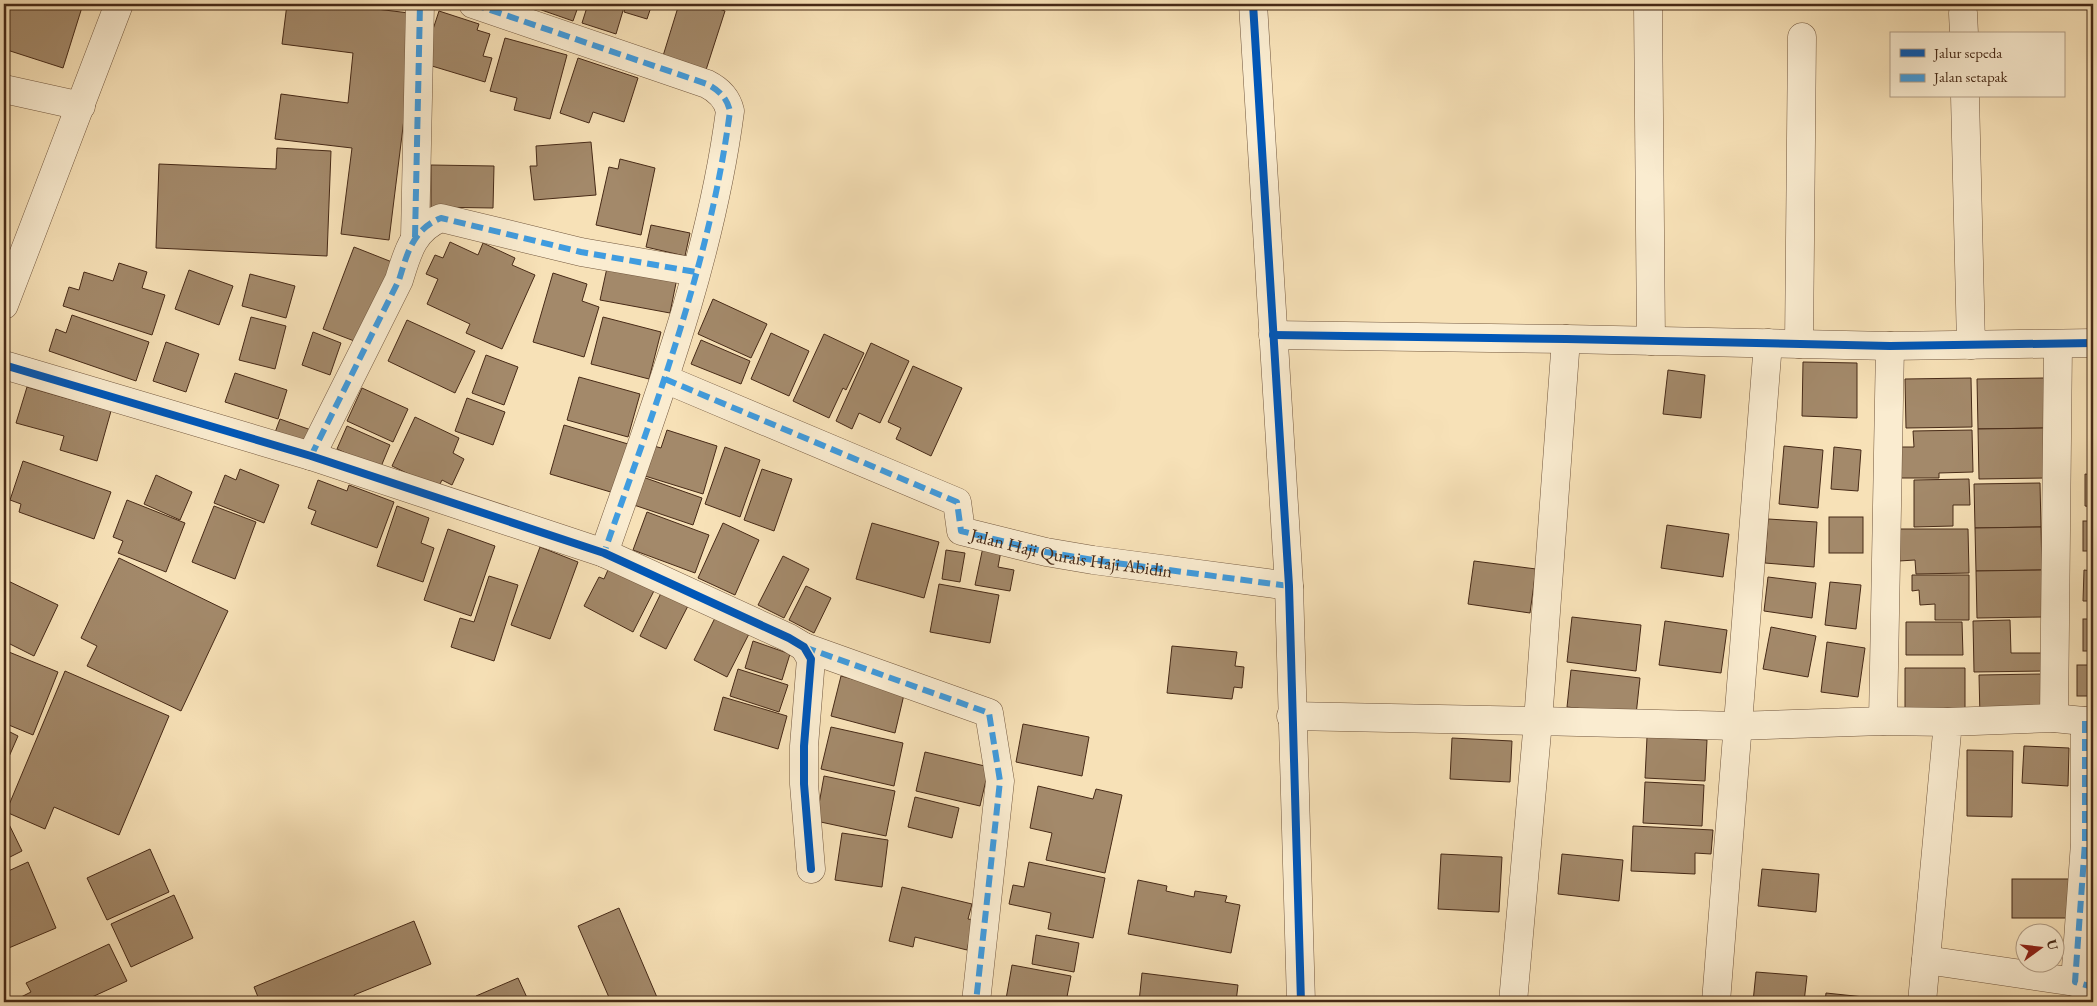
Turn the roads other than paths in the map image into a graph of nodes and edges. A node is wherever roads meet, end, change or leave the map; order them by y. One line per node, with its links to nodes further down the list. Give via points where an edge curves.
1 (119, 4): 9 (street)
2 (420, 4): 10 (street)
3 (473, 4): 11 (street, via 718,90 730,111 707,234)
4 (1253, 4): 13 (street)
5 (1648, 4): 15 (street)
6 (1802, 37): 18 (street)
7 (4, 89): 9 (street)
8 (1965, 98): 19 (street)
9 (80, 106): 12 (street)
10 (415, 237): 11 (street, via 441,218 581,252); 24 (street, via 399,280)
11 (696, 272): 23 (street)
12 (4, 305)
13 (1272, 336): 14 (street); 26 (street)
14 (1566, 339): 15 (street); 30 (street)
15 (1651, 341): 16 (street)
16 (1768, 343): 18 (street); 34 (street)
17 (2093, 343): 20 (street)
18 (1799, 344): 21 (street)
19 (1971, 345): 20 (street); 21 (street)
20 (2058, 345): 29 (street)
21 (1890, 346): 31 (street)
22 (4, 365): 24 (street)
23 (665, 379): 25 (street); 26 (street, Jalan Haji Qurais Haji Abidin, via 957,502 961,531 1093,560)
24 (311, 456): 25 (street)
25 (604, 553): 27 (street)
26 (1289, 586): 28 (street)
27 (804, 647): 35 (street, via 811,659 804,746); 38 (street, via 989,713 1000,781)
28 (1291, 716): 30 (street); 39 (street)
29 (2054, 718): 32 (street); 33 (street)
30 (1538, 721): 34 (street); 40 (street)
31 (1883, 721): 33 (street); 34 (street)
32 (2089, 721): 37 (street)
33 (1948, 722): 36 (street)
34 (1736, 726): 41 (street)
35 (811, 869)
36 (1926, 960): 37 (street); 42 (street)
37 (2084, 985)
38 (976, 1002)
39 (1301, 1002)
40 (1513, 1002)
41 (1716, 1002)
42 (1922, 1002)

